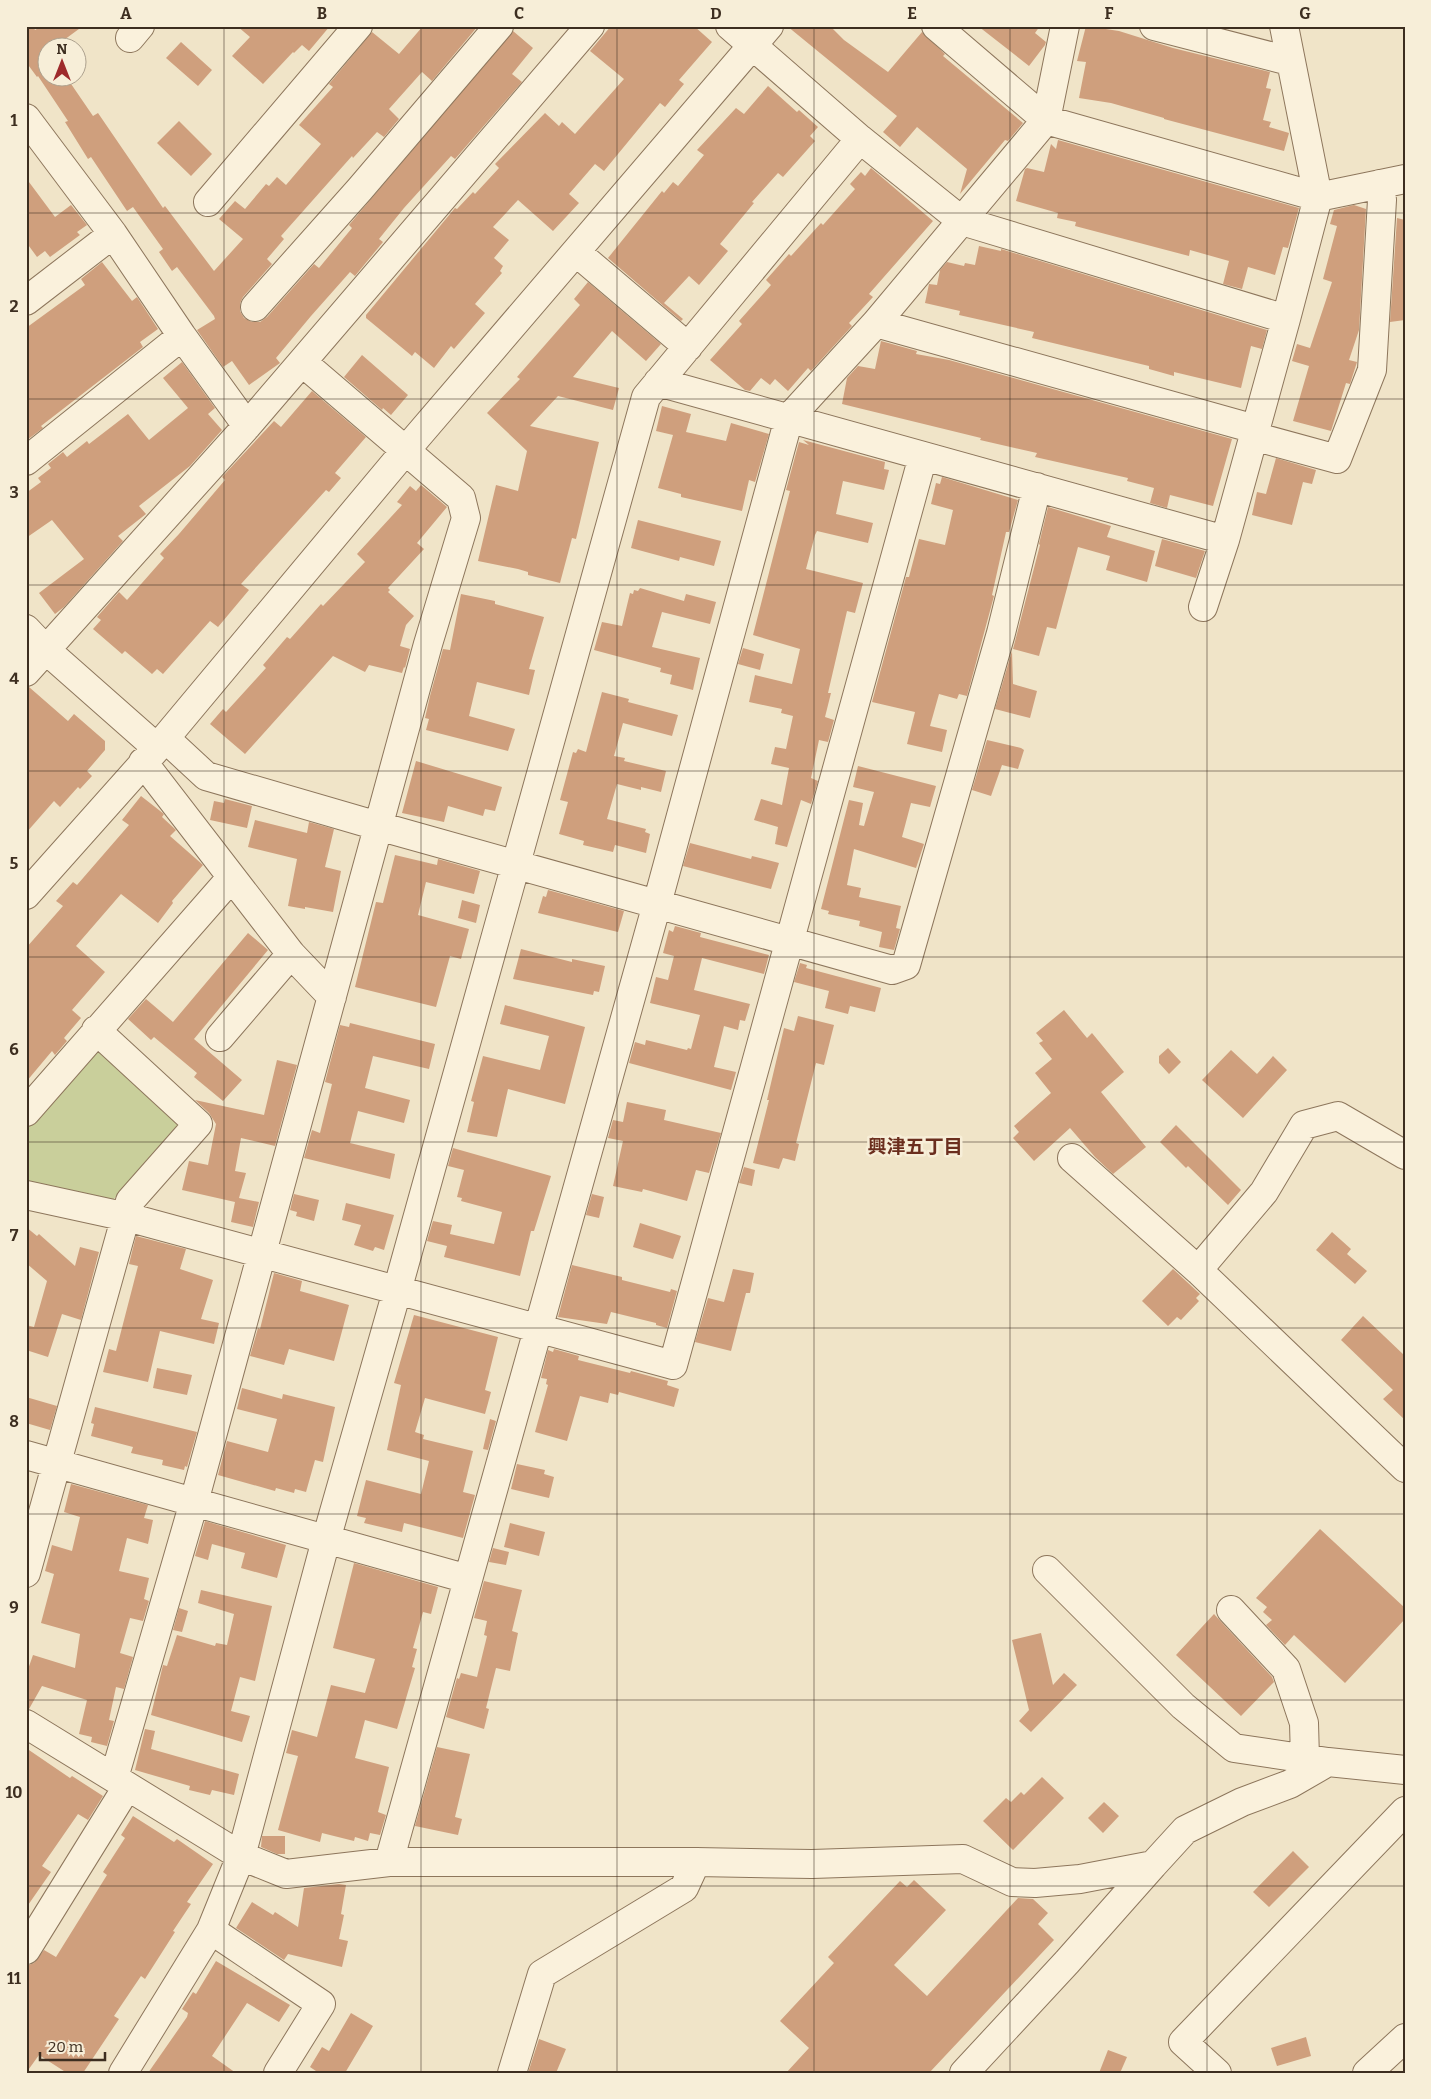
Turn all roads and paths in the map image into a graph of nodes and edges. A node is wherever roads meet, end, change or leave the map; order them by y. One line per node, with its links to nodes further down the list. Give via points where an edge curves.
1 (358, 26): 17 (street)
2 (499, 26): 22 (street)
3 (590, 26): 27 (street)
4 (730, 26): 9 (street)
5 (936, 26): 12 (street)
6 (1065, 26): 12 (street)
7 (1154, 26): 10 (street)
8 (1284, 26): 10 (street)
9 (761, 36): 13 (street); 20 (street)
10 (1289, 61): 16 (street)
11 (26, 118): 14 (street)
12 (1046, 120): 16 (street); 18 (street)
13 (860, 139): 18 (street); 26 (street)
14 (34, 147): 19 (street)
15 (1392, 182): 16 (street); 31 (street, via 1382,200 1372,370 1337,459)
16 (1318, 197): 23 (street)
17 (208, 202)
18 (962, 221): 23 (street); 24 (street)
19 (112, 234): 21 (street); 25 (street)
20 (576, 252): 26 (street); 32 (street)
21 (26, 301)
22 (255, 307)
23 (1286, 319): 31 (street)
24 (876, 323): 29 (street); 31 (street)
25 (182, 336): 30 (street); 34 (street)
26 (688, 347): 28 (street)
27 (302, 362): 30 (street); 32 (street)
28 (658, 382): 29 (street); 43 (street, via 646,397)
29 (789, 418): 33 (street); 46 (street)
30 (247, 426): 39 (street)
31 (1254, 432): 36 (street)
32 (405, 451): 41 (street); 42 (street, via 461,498 466,518)
33 (922, 456): 35 (street); 47 (street)
34 (26, 461)
35 (1038, 487): 36 (street); 47 (street, via 1001,633 906,965 892,970)
36 (1225, 540): 37 (street)
37 (1203, 607)
38 (26, 629): 39 (street)
39 (46, 650): 40 (street); 41 (street)
40 (26, 672)
41 (155, 749): 42 (street, via 206,776); 44 (street); 45 (street)
42 (378, 826): 43 (street); 49 (street)
43 (515, 863): 46 (street); 59 (street)
44 (231, 878): 48 (street); 50 (street)
45 (26, 895)
46 (657, 904): 47 (street); 60 (street)
47 (789, 942): 60 (street, via 673,1365)
48 (291, 954): 49 (street); 51 (street)
49 (332, 998): 57 (street)
50 (96, 1030): 52 (street); 56 (street, via 198,1124 130,1201)
51 (220, 1037)
52 (26, 1112)
53 (1405, 1155): 58 (street, via 1338,1116 1304,1125 1264,1192)
54 (1072, 1158): 58 (street)
55 (26, 1195): 56 (street)
56 (127, 1217): 57 (street); 62 (street)
57 (261, 1254): 59 (street); 64 (street)
58 (1198, 1270): 63 (street)
59 (397, 1291): 60 (street); 65 (street)
60 (538, 1327): 68 (street)
61 (26, 1455): 62 (street)
62 (57, 1465): 64 (street); 67 (street)
63 (1405, 1468)
64 (194, 1502): 65 (street); 73 (street)
65 (326, 1540): 68 (street); 75 (street)
66 (1047, 1570): 71 (street, via 1183,1706 1234,1748)
67 (26, 1573)
68 (468, 1579): 76 (street)
69 (1231, 1610): 71 (street, via 1286,1669)
70 (26, 1724): 73 (street)
71 (1316, 1761): 72 (street); 78 (street, via 1290,1784 1242,1802 1185,1830)
72 (1405, 1770)
73 (121, 1782): 75 (street); 80 (street)
74 (1405, 1811): 86 (street, via 1183,2042)
75 (241, 1856): 76 (street, via 286,1874); 79 (street)
76 (389, 1862): 77 (street)
77 (696, 1862): 78 (street, via 812,1864 963,1859 1012,1882 1034,1883 1097,1876); 84 (street, via 684,1888 542,1974)
78 (1153, 1864): 85 (street)
79 (211, 1930): 82 (street); 83 (street, via 320,2004)
80 (26, 1950)
81 (1405, 2038): 87 (street)
82 (123, 2073)
83 (278, 2073)
84 (512, 2073)
85 (964, 2073)
86 (1217, 2073)
87 (1367, 2073)

